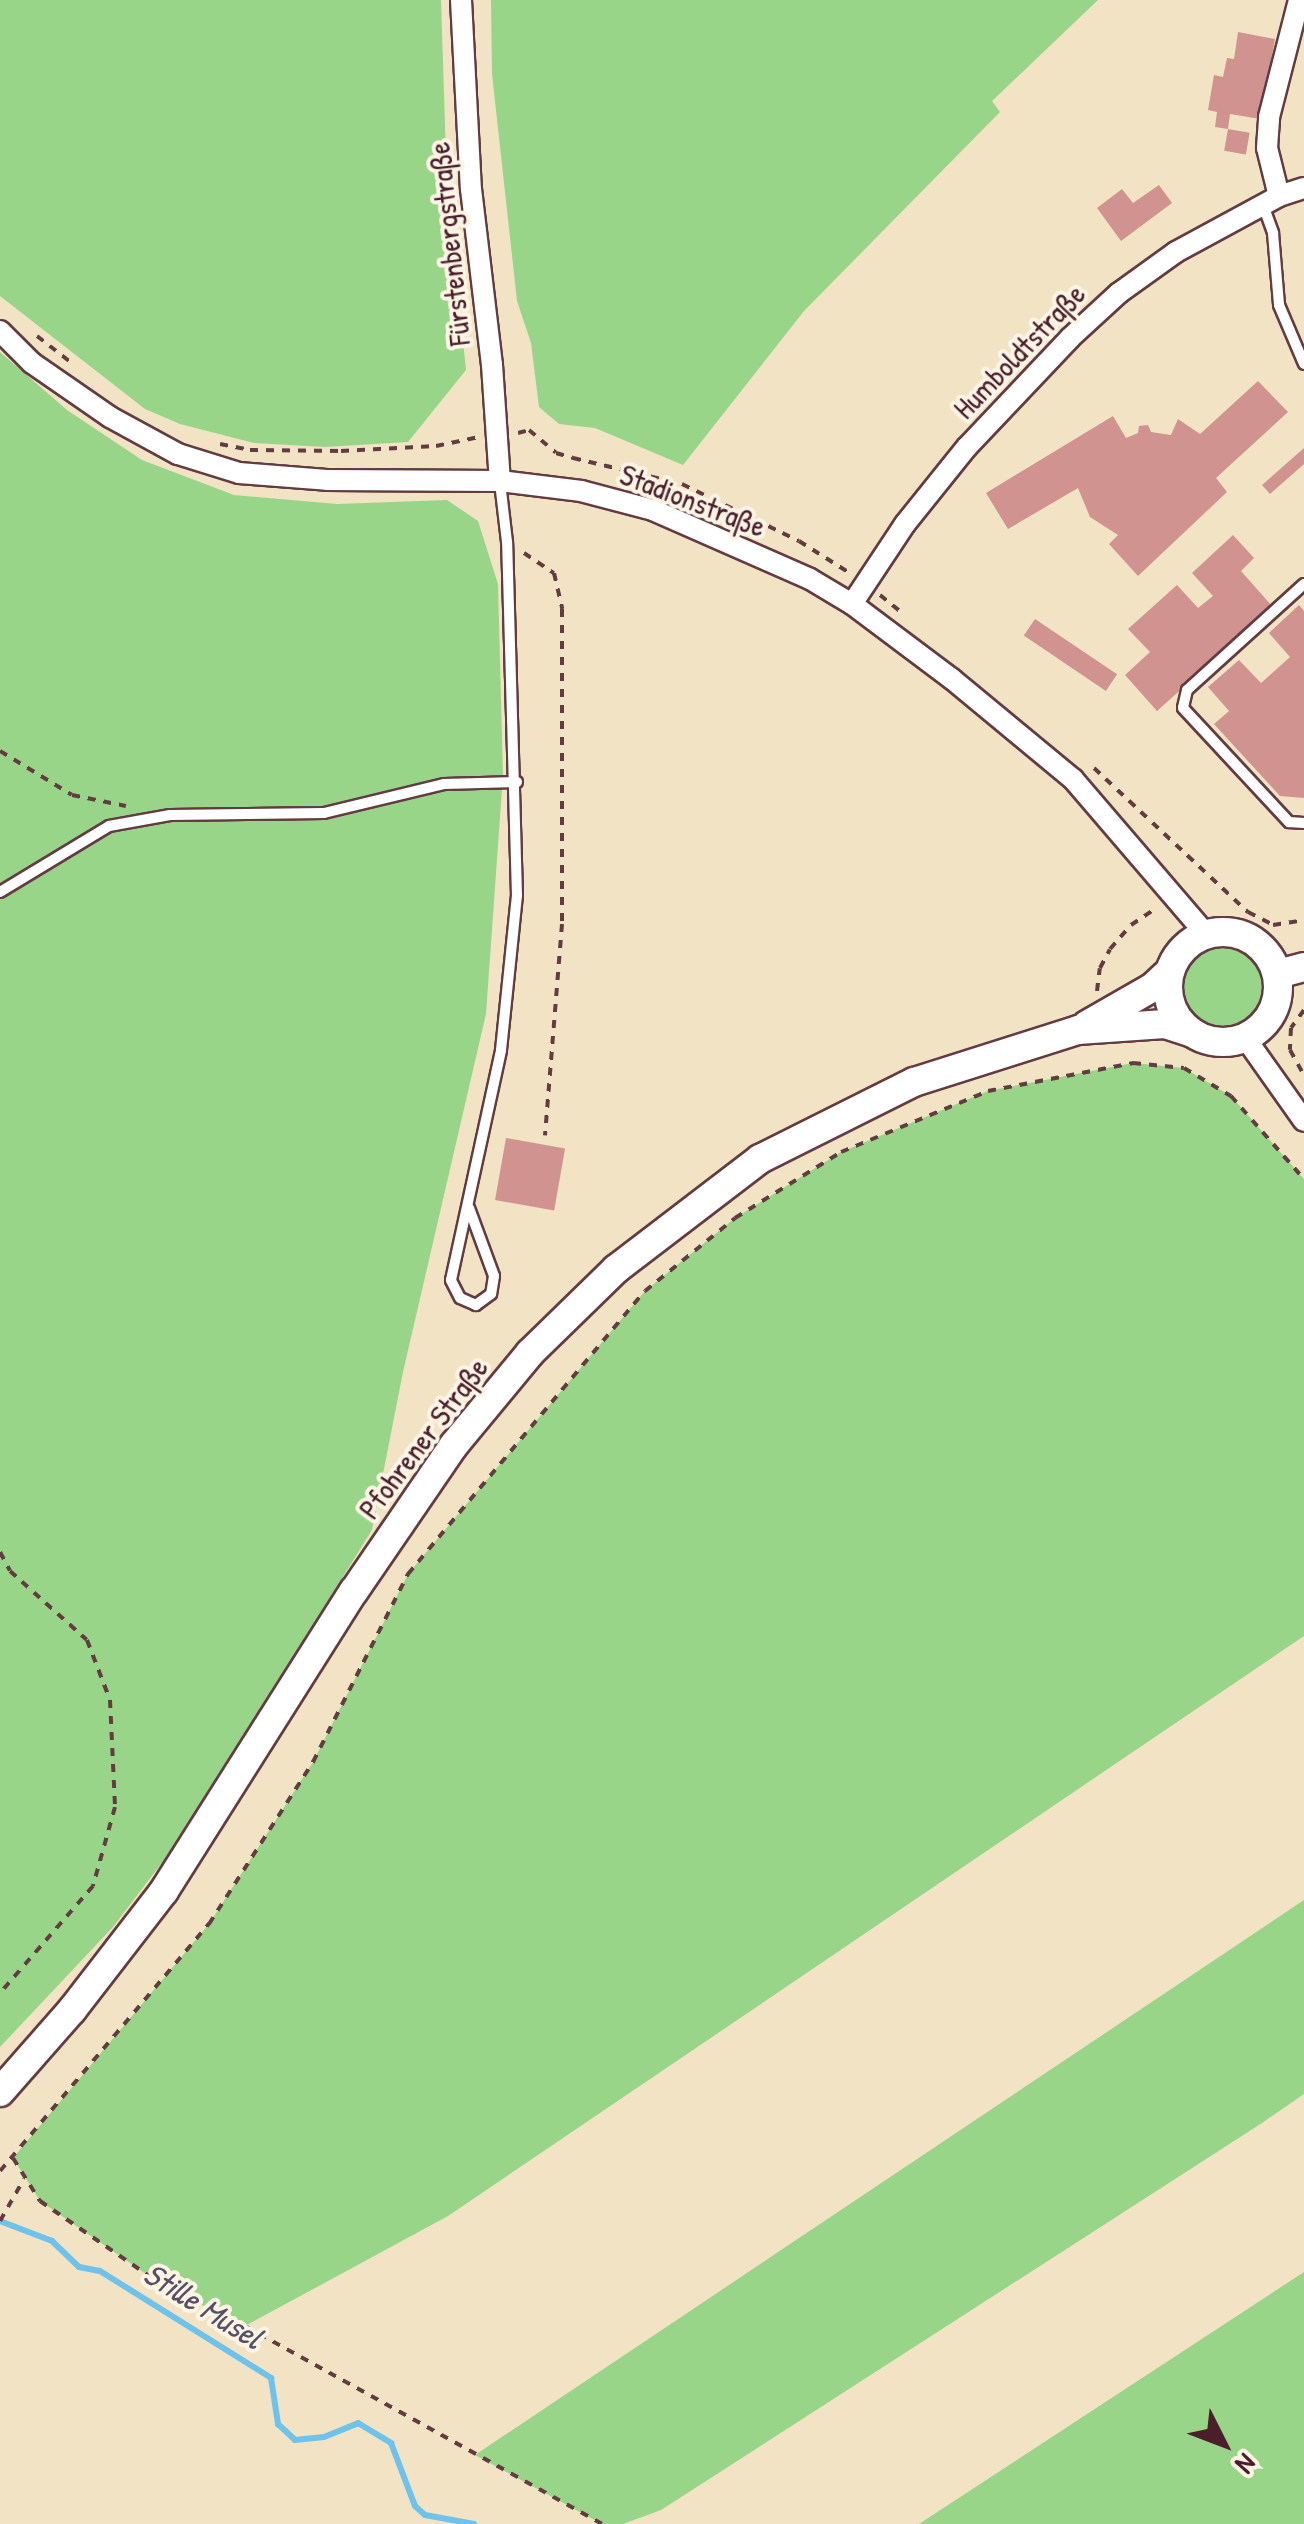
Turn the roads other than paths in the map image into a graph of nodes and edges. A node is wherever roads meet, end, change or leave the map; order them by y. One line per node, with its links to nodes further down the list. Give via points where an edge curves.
1 (461, 0): 7 (street, Fürstenbergstraße, via 471,189)
2 (1300, 0): 4 (street, via 1269,118)
3 (1304, 188): 4 (street, Humboldtstraße)
4 (1270, 200): 6 (lane, via 1279,305); 9 (street, Humboldtstraße, via 1176,252 1070,338 967,447)
5 (0, 331): 7 (street, Stadionstraße, via 32,363 110,417 178,454 239,472 327,480)
6 (1304, 364)
7 (500, 481): 9 (street, Stadionstraße, via 581,491 653,510 810,578); 10 (lane)
8 (1304, 584): 11 (lane, via 1187,690 1183,708 1289,822)
9 (852, 604): 13 (street, Stadionstraße, via 1073,779)
10 (516, 782): 12 (lane, via 444,784 324,813 170,816 109,826); 20 (lane, via 517,896 502,1050)
11 (1304, 822)
12 (0, 892)
13 (1206, 934): 14 (main road, via 1242,934); 15 (main road, via 1190,942)
14 (1291, 970): 18 (main road, via 1274,1008)
15 (1169, 972): 16 (main road, Pfohrener Straße); 17 (main road, via 1171,1006)
16 (1088, 1024): 17 (main road, Pfohrener Straße, via 1165,1024); 21 (main road, Pfohrener Straße, via 914,1082 810,1131 698,1203 572,1310 454,1445 164,1891)
17 (1193, 1033): 18 (main road, via 1212,1041)
18 (1246, 1039): 19 (street)
19 (1304, 1122)
20 (468, 1208): 20 (lane, via 450,1280 460,1298 476,1305 491,1294 494,1276)
21 (0, 2092)

